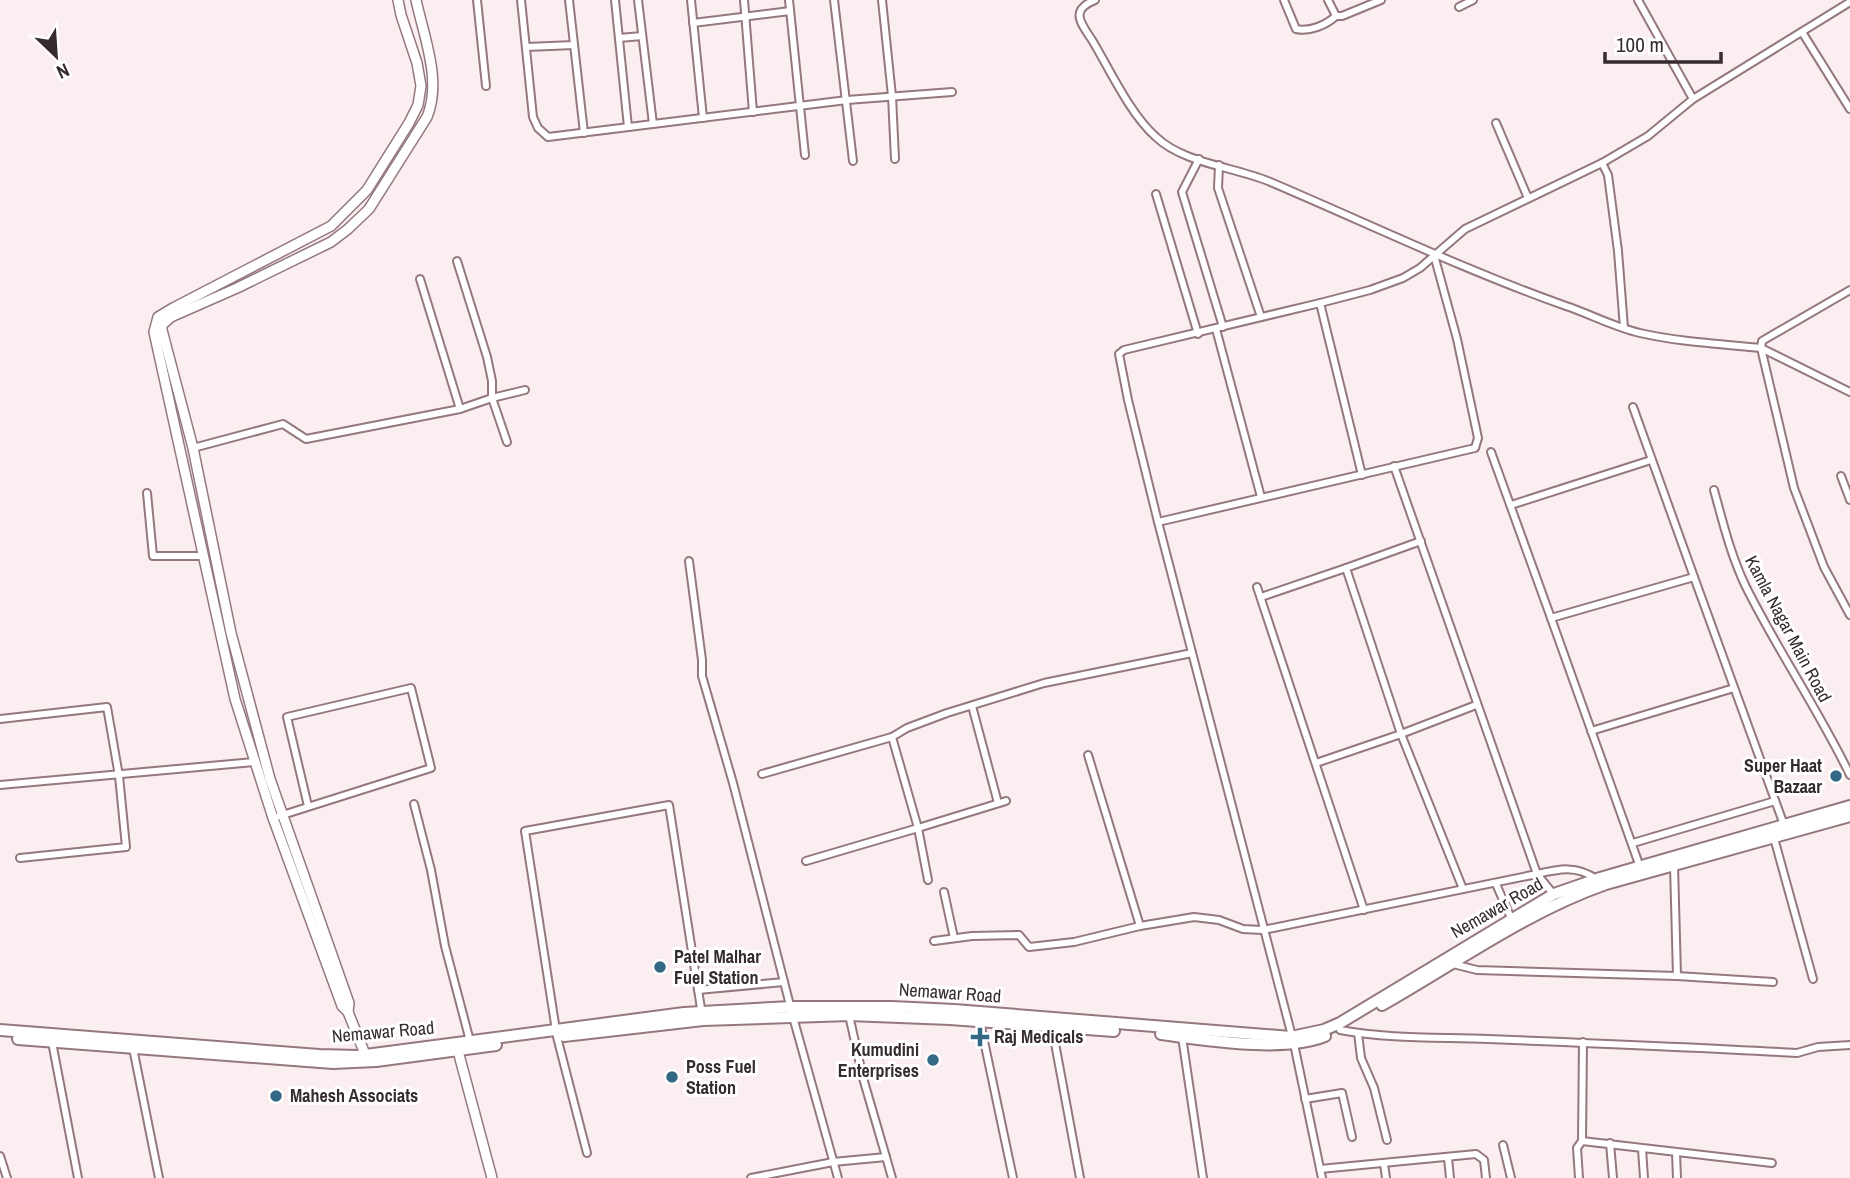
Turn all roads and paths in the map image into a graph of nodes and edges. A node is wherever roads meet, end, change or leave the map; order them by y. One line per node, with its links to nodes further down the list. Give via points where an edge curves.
1 (398, 0): 76 (street, via 417,63 418,105 367,190 331,226 183,302 158,317 155,324)
2 (416, 0): 67 (street, via 434,81 432,104 369,209 331,242 162,325)
3 (477, 0): 30 (street)
4 (521, 0): 29 (street)
5 (569, 0): 28 (street)
6 (615, 0): 27 (street)
7 (638, 0): 26 (street)
8 (691, 0): 24 (street)
9 (744, 0): 22 (street)
10 (789, 0): 21 (street)
11 (834, 0): 34 (street)
12 (882, 0): 32 (street)
13 (1095, 0): 45 (street, via 1081,6 1079,15 1127,99 1155,137)
14 (1284, 0): 23 (street, via 1296,29 1328,23)
15 (1328, 0): 23 (street)
16 (1473, 0): 20 (street)
17 (1638, 0): 33 (street)
18 (1377, 1): 23 (street)
19 (1850, 2): 25 (street)
20 (1459, 7)
21 (790, 11): 22 (street); 35 (street)
22 (747, 16): 24 (street); 37 (street)
23 (1336, 16)
24 (693, 23): 38 (street)
25 (1802, 32): 33 (street); 36 (street)
26 (642, 36): 27 (street); 40 (street)
27 (619, 38): 41 (street)
28 (574, 45): 29 (street); 42 (street)
29 (526, 47): 42 (street, via 538,128 548,137)
30 (486, 86)
31 (952, 92): 32 (street)
32 (892, 96): 34 (street); 44 (street)
33 (1693, 99): 47 (street, via 1648,136)
34 (847, 100): 35 (street); 46 (street)
35 (800, 106): 37 (street); 43 (street)
36 (1850, 109)
37 (753, 112): 38 (street)
38 (703, 118): 40 (street)
39 (1496, 123): 50 (street)
40 (653, 124): 41 (street)
41 (628, 127): 42 (street)
42 (584, 132)
43 (805, 155)
44 (895, 159)
45 (1199, 159): 48 (street); 57 (street, via 1182,192)
46 (853, 161)
47 (1602, 163): 50 (street); 58 (street, via 1608,176)
48 (1219, 165): 51 (street, via 1265,180); 56 (street, via 1217,188)
49 (1156, 194): 59 (street)
50 (1528, 198): 51 (street, via 1465,229)
51 (1434, 255): 55 (street, via 1403,278); 58 (street); 70 (street, via 1478,438 1475,448)
52 (457, 261): 63 (street, via 487,357)
53 (420, 279): 65 (street)
54 (1850, 290): 60 (street, via 1762,341)
55 (1320, 303): 56 (street); 71 (street)
56 (1261, 317): 57 (street)
57 (1219, 328): 59 (street); 77 (street)
58 (1624, 328): 60 (street, via 1653,336)
59 (1198, 334): 80 (street, via 1119,354)
60 (1760, 348): 62 (street); 88 (street, via 1794,488 1824,567)
61 (525, 390): 63 (street)
62 (1850, 392)
63 (492, 398): 65 (street); 66 (street)
64 (1633, 407): 69 (street)
65 (460, 409): 67 (street, via 306,439 284,424)
66 (507, 442)
67 (193, 448): 73 (street)
68 (1491, 452): 79 (street)
69 (1651, 460): 79 (street); 85 (street)
70 (1394, 466): 71 (street); 81 (street)
71 (1362, 475): 77 (street)
72 (1841, 476): 78 (street)
73 (202, 490): 76 (street); 111 (street, via 234,645)
74 (1714, 490): 102 (street, Kamla Nagar Main Road, via 1745,585)
75 (147, 493): 82 (street, via 153,555)
76 (189, 494): 82 (street)
77 (1261, 497): 80 (street)
78 (1850, 500)
79 (1511, 505): 89 (street)
80 (1158, 522): 90 (street)
81 (1421, 541): 84 (street); 92 (street)
82 (203, 556): 99 (street)
83 (689, 561): 137 (street, via 702,676)
84 (1346, 568): 87 (street); 96 (street)
85 (1694, 577): 89 (street); 91 (street)
86 (1257, 587): 87 (street)
87 (1261, 597): 100 (street)
88 (1850, 615)
89 (1551, 618): 95 (street)
90 (1192, 653): 93 (street, via 1044,683); 131 (street)
91 (1734, 688): 95 (street); 106 (street)
92 (1476, 705): 96 (street); 121 (street)
93 (972, 706): 97 (street); 107 (street)
94 (0, 719): 103 (street, via 107,707)
95 (1591, 732): 116 (street)
96 (1401, 734): 100 (street); 125 (street)
97 (892, 737): 101 (street); 113 (street)
98 (1088, 755): 130 (street)
99 (254, 762): 103 (street); 111 (street)
100 (1316, 763): 128 (street)
101 (762, 774)
102 (1850, 775)
103 (119, 776): 104 (street); 117 (street, via 126,847)
104 (0, 785)
105 (1006, 801): 107 (street)
106 (1775, 801): 114 (street); 116 (street)
107 (998, 803): 113 (street)
108 (414, 804): 153 (street)
109 (308, 806): 109 (street, via 431,768 411,688 287,718); 111 (street)
110 (1850, 806): 114 (highway, Nemawar Road)
111 (278, 816): 160 (street, via 342,1006)
112 (1850, 816): 114 (highway, Nemawar Road)
113 (918, 828): 118 (street); 122 (street)
114 (1786, 830): 115 (highway, Nemawar Road); 120 (highway, Nemawar Road)
115 (1774, 838): 119 (highway, Nemawar Road); 136 (street)
116 (1633, 843): 120 (street)
117 (20, 858)
118 (806, 861)
119 (1674, 865): 120 (highway, Nemawar Road); 135 (street)
120 (1641, 870): 123 (highway, Nemawar Road)
121 (1537, 874): 123 (street, via 1566,867 1588,874); 124 (street); 127 (street)
122 (928, 880)
123 (1597, 883): 127 (highway, Nemawar Road)
124 (1496, 884): 125 (street); 129 (street)
125 (1463, 889): 128 (street)
126 (944, 892): 132 (street)
127 (1557, 898): 129 (highway, Nemawar Road); 134 (highway, Nemawar Road)
128 (1364, 910): 131 (street)
129 (1511, 918): 154 (highway, Nemawar Road, via 1340,1023)
130 (1140, 926): 131 (street, via 1194,917); 132 (street, via 1029,947 1019,935)
131 (1263, 930): 154 (street)
132 (954, 938): 133 (street)
133 (934, 941)
134 (1453, 964): 135 (street, via 1477,970); 147 (highway, Nemawar Road)
135 (1677, 976): 138 (street)
136 (1813, 979)
137 (784, 982): 139 (street); 140 (street)
138 (1773, 982)
139 (698, 990): 143 (street); 148 (street, via 669,805 525,831)
140 (792, 1012): 141 (highway, Nemawar Road); 142 (highway, Nemawar Road, via 892,1007); 143 (highway, Nemawar Road); 173 (street)
141 (849, 1015): 142 (highway, Nemawar Road); 171 (street)
142 (954, 1015): 144 (highway, Nemawar Road); 152 (highway, Nemawar Road)
143 (702, 1016): 148 (highway, Nemawar Road)
144 (980, 1022): 145 (highway, Nemawar Road); 184 (street)
145 (1052, 1027): 150 (highway, Nemawar Road); 185 (street)
146 (0, 1030): 160 (highway, Nemawar Road)
147 (1340, 1030): 149 (street); 154 (highway, Nemawar Road, via 1310,1042)
148 (557, 1033): 153 (highway, Nemawar Road); 159 (highway, Nemawar Road); 168 (street)
149 (1358, 1033): 156 (street); 163 (street, via 1361,1058)
150 (1182, 1037): 152 (highway, Nemawar Road); 186 (street)
151 (0, 1038): 155 (highway, Nemawar Road)
152 (1234, 1038): 154 (highway, Nemawar Road, via 1282,1045)
153 (470, 1041): 160 (highway, Nemawar Road)
154 (1292, 1041): 161 (street)
155 (52, 1042): 158 (highway, Nemawar Road); 178 (street)
156 (1583, 1042): 157 (street, via 1797,1053); 164 (street)
157 (1850, 1045)
158 (133, 1048): 160 (highway, Nemawar Road, via 333,1063); 179 (street)
159 (458, 1051): 160 (highway, Nemawar Road); 180 (street)
160 (367, 1058)
161 (1305, 1099): 162 (street, via 1342,1093); 176 (street)
162 (1352, 1137)
163 (1387, 1140)
164 (1582, 1141): 165 (street); 192 (street, via 1577,1148)
165 (1610, 1143): 167 (street); 193 (street)
166 (1503, 1145): 191 (street)
167 (1642, 1149): 169 (street); 194 (street)
168 (587, 1153)
169 (1676, 1153): 174 (street); 195 (street)
170 (0, 1156): 177 (street)
171 (886, 1157): 173 (street); 183 (street)
172 (1448, 1158): 175 (street); 189 (street); 190 (street, via 1481,1156)
173 (833, 1162): 181 (street); 182 (street)
174 (1772, 1163)
175 (1384, 1164): 176 (street); 188 (street)
176 (1320, 1169): 187 (street)
177 (7, 1178)
178 (78, 1178)
179 (159, 1178)
180 (492, 1178)
181 (751, 1178)
182 (838, 1178)
183 (892, 1178)
184 (1013, 1178)
185 (1080, 1178)
186 (1203, 1178)
187 (1322, 1178)
188 (1385, 1178)
189 (1450, 1178)
190 (1486, 1178)
191 (1510, 1178)
192 (1579, 1178)
193 (1613, 1178)
194 (1644, 1178)
195 (1677, 1178)

